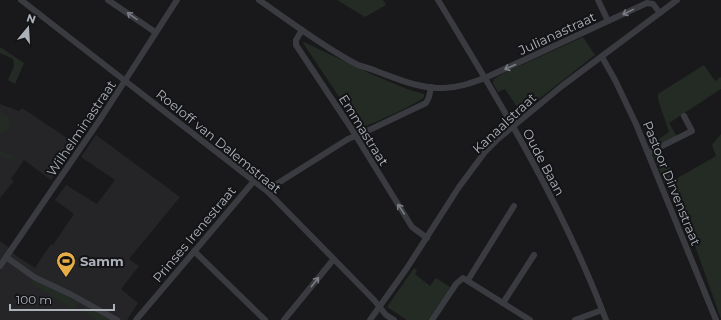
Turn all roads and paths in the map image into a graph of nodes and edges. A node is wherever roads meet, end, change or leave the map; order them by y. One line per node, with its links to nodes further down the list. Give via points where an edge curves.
1 (21, 0): 14 (street, Roeloff van Dalemstraat)
2 (108, 0): 11 (street, one-way to 2)
3 (177, 0): 11 (street, Wilhelminastraat)
4 (260, 0): 10 (street)
5 (438, 0): 13 (street, Oude Baan)
6 (598, 0): 9 (street)
7 (677, 0): 8 (street)
8 (660, 13): 9 (street, Julianastraat, one-way to 9, via 653,4 647,2); 12 (street, Kanaalstraat)
9 (608, 21): 13 (street, Julianastraat, one-way to 13)
10 (302, 30): 15 (street, via 358,64 404,82); 18 (street, Emmastraat, via 296,45)
11 (155, 32): 14 (street, Wilhelminastraat)
12 (602, 57): 17 (street, Kanaalstraat); 19 (street, Pastoor Dirvenstraat)
13 (485, 78): 15 (street, Julianastraat, via 455,88); 17 (street, Oude Baan)
14 (126, 80): 20 (street, Roeloff van Dalemstraat); 26 (street, Wilhelminastraat)
15 (431, 87): 18 (street, via 426,104)
16 (684, 116): 19 (street, via 692,131)
17 (513, 127): 23 (street, Kanaalstraat, via 485,152 470,171); 32 (street, Oude Baan, via 586,268)
18 (355, 136): 21 (street, via 275,185); 23 (street, Emmastraat, one-way to 18, via 412,226)
19 (648, 153): 43 (street, Pastoor Dirvenstraat)
20 (254, 181): 21 (street, Roeloff van Dalemstraat); 24 (street, Prinses Irenestraat)
21 (268, 192): 27 (street, Roeloff van Dalemstraat)
22 (514, 206): 29 (street)
23 (427, 238): 31 (street, Kanaalstraat)
24 (194, 251): 34 (street, Prinses Irenestraat); 35 (street)
25 (534, 255): 30 (street)
26 (6, 257): 28 (street, Wilhelminastraat); 33 (street, via 34,276)
27 (333, 260): 31 (street, Roeloff van Dalemstraat); 36 (street, one-way to 27)
28 (0, 266)
29 (468, 280): 30 (street); 39 (street, via 459,280)
30 (503, 303): 40 (street)
31 (379, 307): 37 (street, Kanaalstraat); 38 (street, Roeloff van Dalemstraat)
32 (602, 310): 41 (street); 42 (street, Oude Baan)
33 (117, 320)
34 (136, 320)
35 (265, 320)
36 (284, 320)
37 (370, 320)
38 (394, 320)
39 (432, 320)
40 (530, 320)
41 (575, 320)
42 (606, 320)
43 (716, 320)

